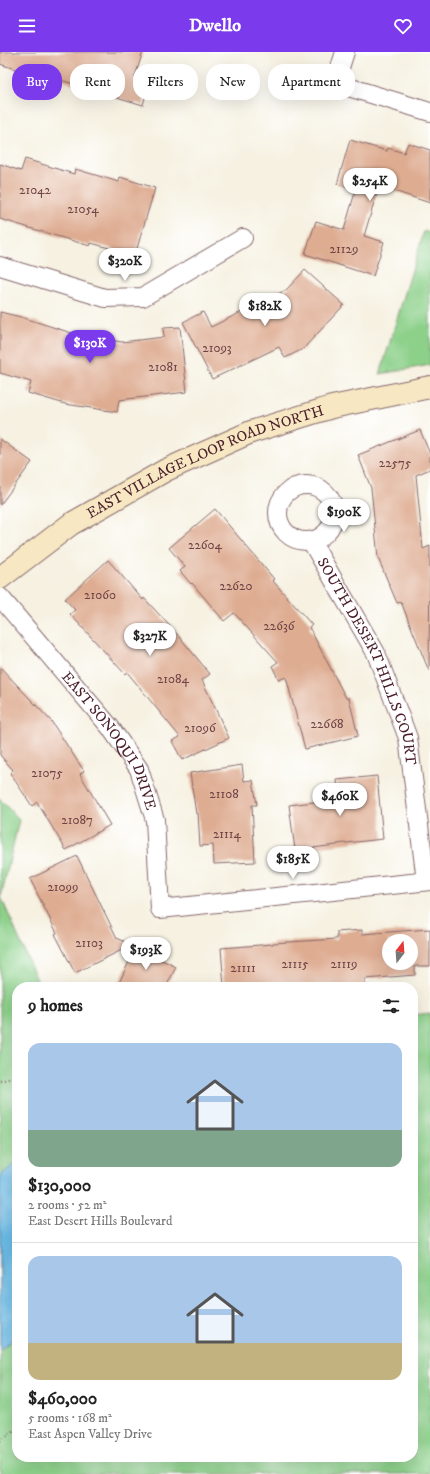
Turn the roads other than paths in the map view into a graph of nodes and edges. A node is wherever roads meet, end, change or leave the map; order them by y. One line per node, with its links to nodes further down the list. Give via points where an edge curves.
1 (344, 52): 2 (street, via 335,83)
2 (430, 112)
3 (243, 238): 4 (street, via 143,297 105,298)
4 (0, 266)
5 (430, 387): 7 (street, EAST VILLAGE LOOP ROAD NORTH, via 332,407 252,432 166,470 71,524)
6 (312, 541): 9 (street, SOUTH DESERT HILLS COURT, via 376,652 408,738)
7 (0, 578)
8 (0, 597): 9 (street, EAST SONOQUI DRIVE, via 110,727 139,769 155,820 160,909)
9 (428, 881)

